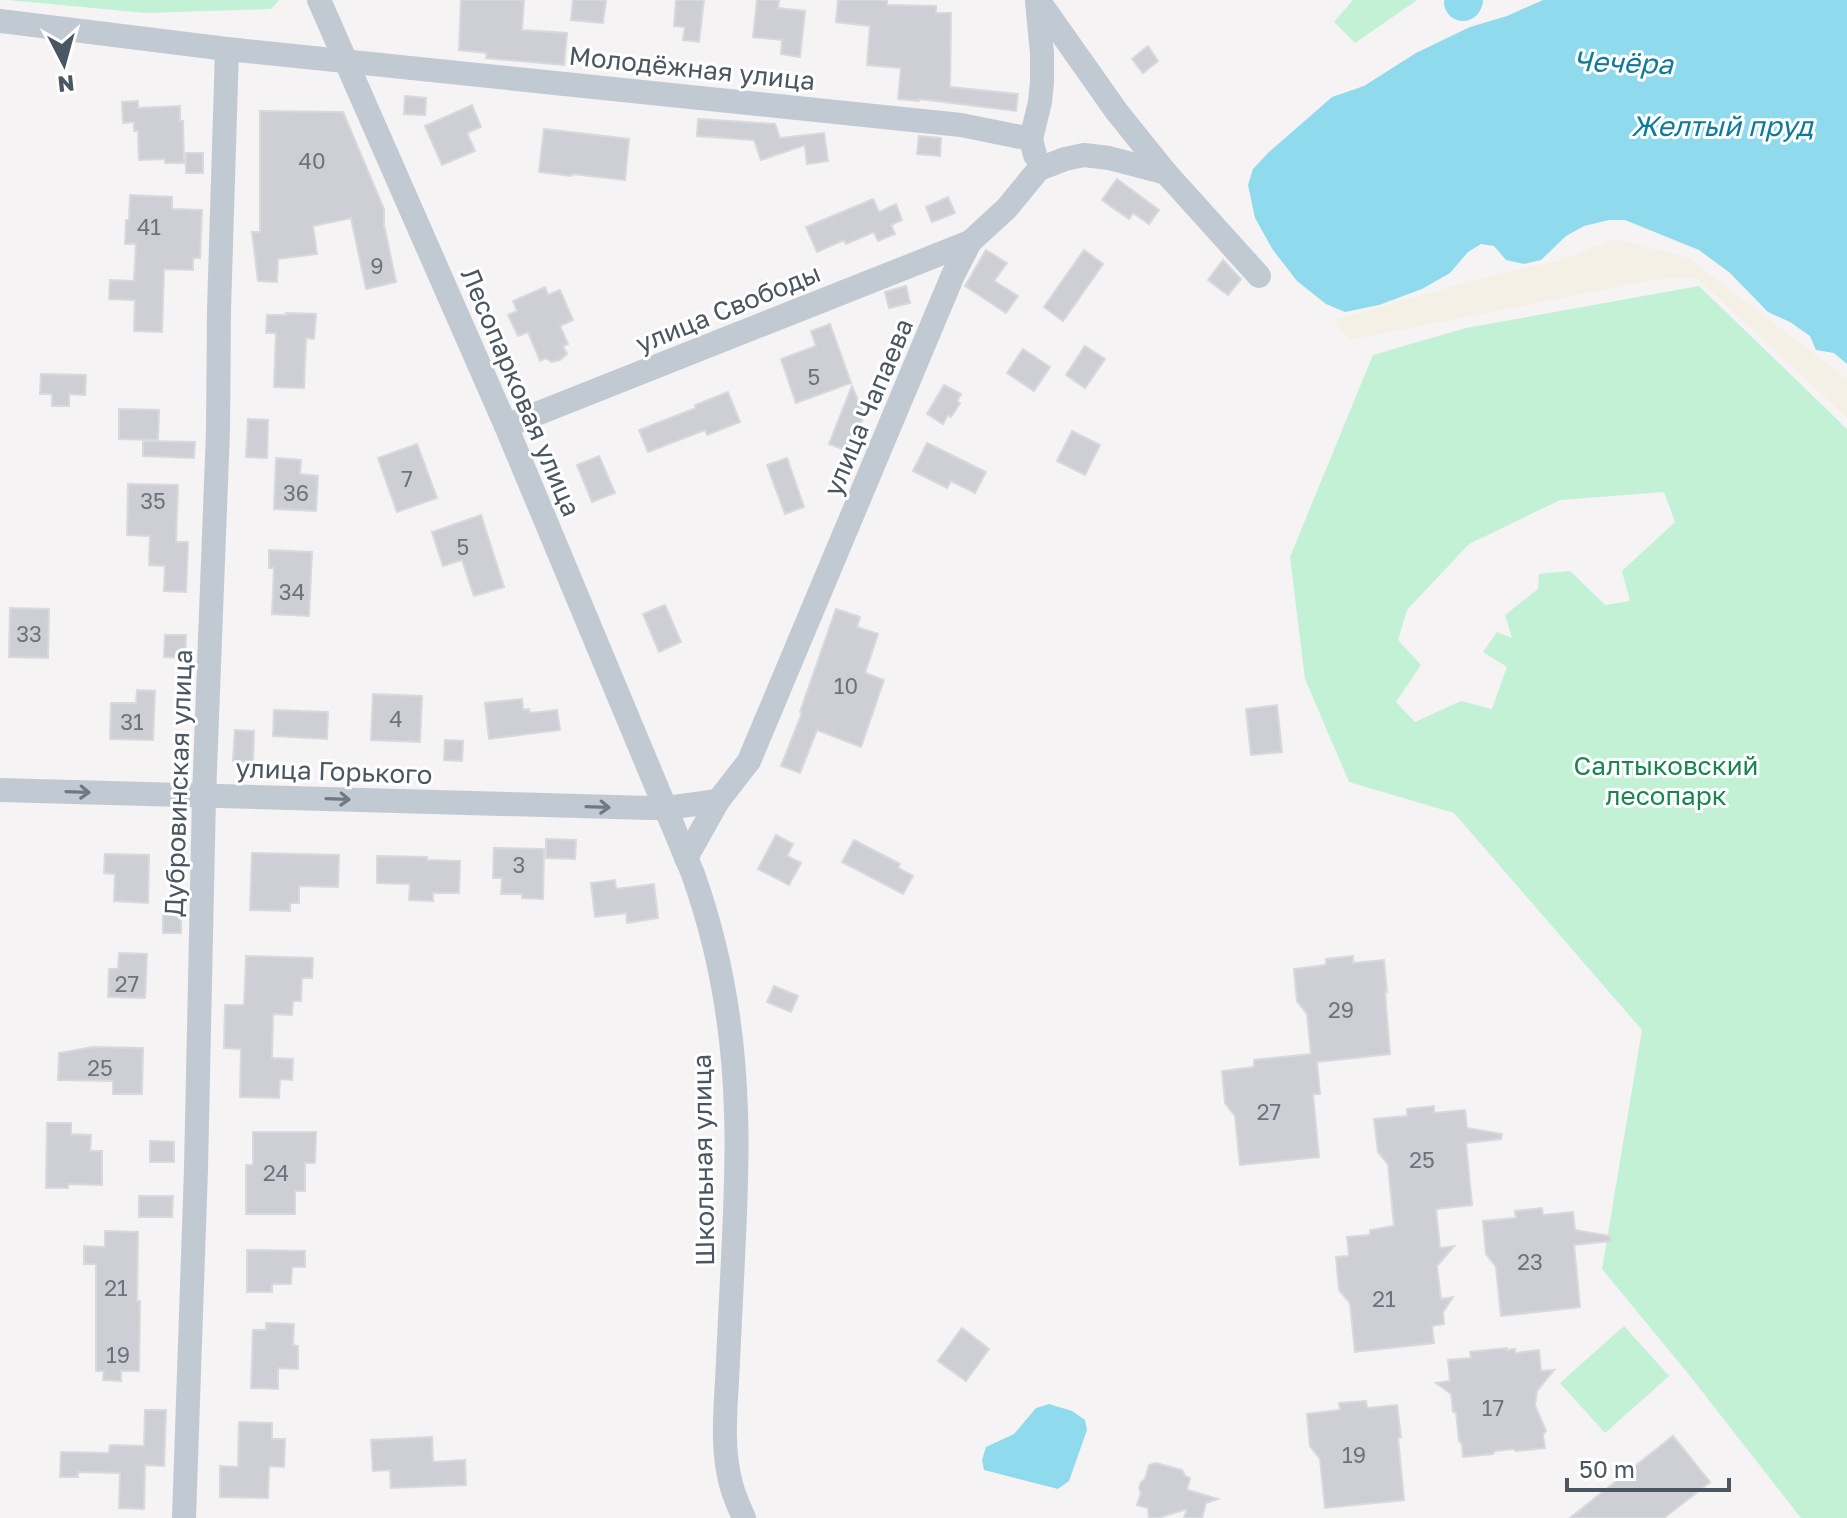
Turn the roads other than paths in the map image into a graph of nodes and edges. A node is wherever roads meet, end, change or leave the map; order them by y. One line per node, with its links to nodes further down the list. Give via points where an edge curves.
1 (1037, 0): 6 (street, via 1042,82); 8 (street)
2 (326, 3): 5 (street, Лесопарковая улица)
3 (0, 21): 4 (street, Молодёжная улица)
4 (227, 49): 5 (street, Молодёжная улица); 13 (street, Дубровинская улица)
5 (347, 60): 6 (street, Молодёжная улица, via 961,125); 11 (street, Лесопарковая улица)
6 (1031, 139): 7 (street)
7 (1039, 169): 8 (street, via 1084,155); 9 (street, улица Чапаева)
8 (1166, 173): 10 (street)
9 (970, 242): 11 (street, улица Свободы); 14 (street, улица Чапаева, via 749,761)
10 (1259, 276)
11 (506, 426): 15 (street, Лесопарковая улица)
12 (0, 790): 13 (street, улица Горького, one-way to 13)
13 (204, 796): 15 (street, улица Горького, one-way to 15); 17 (street, Дубровинская улица)
14 (718, 801): 15 (street); 16 (street, улица Чапаева)
15 (666, 808): 16 (street, Школьная улица)
16 (686, 858): 18 (street, Школьная улица, via 716,949 733,1065 736,1162 726,1440 730,1483)
17 (184, 1518)
18 (744, 1518)

